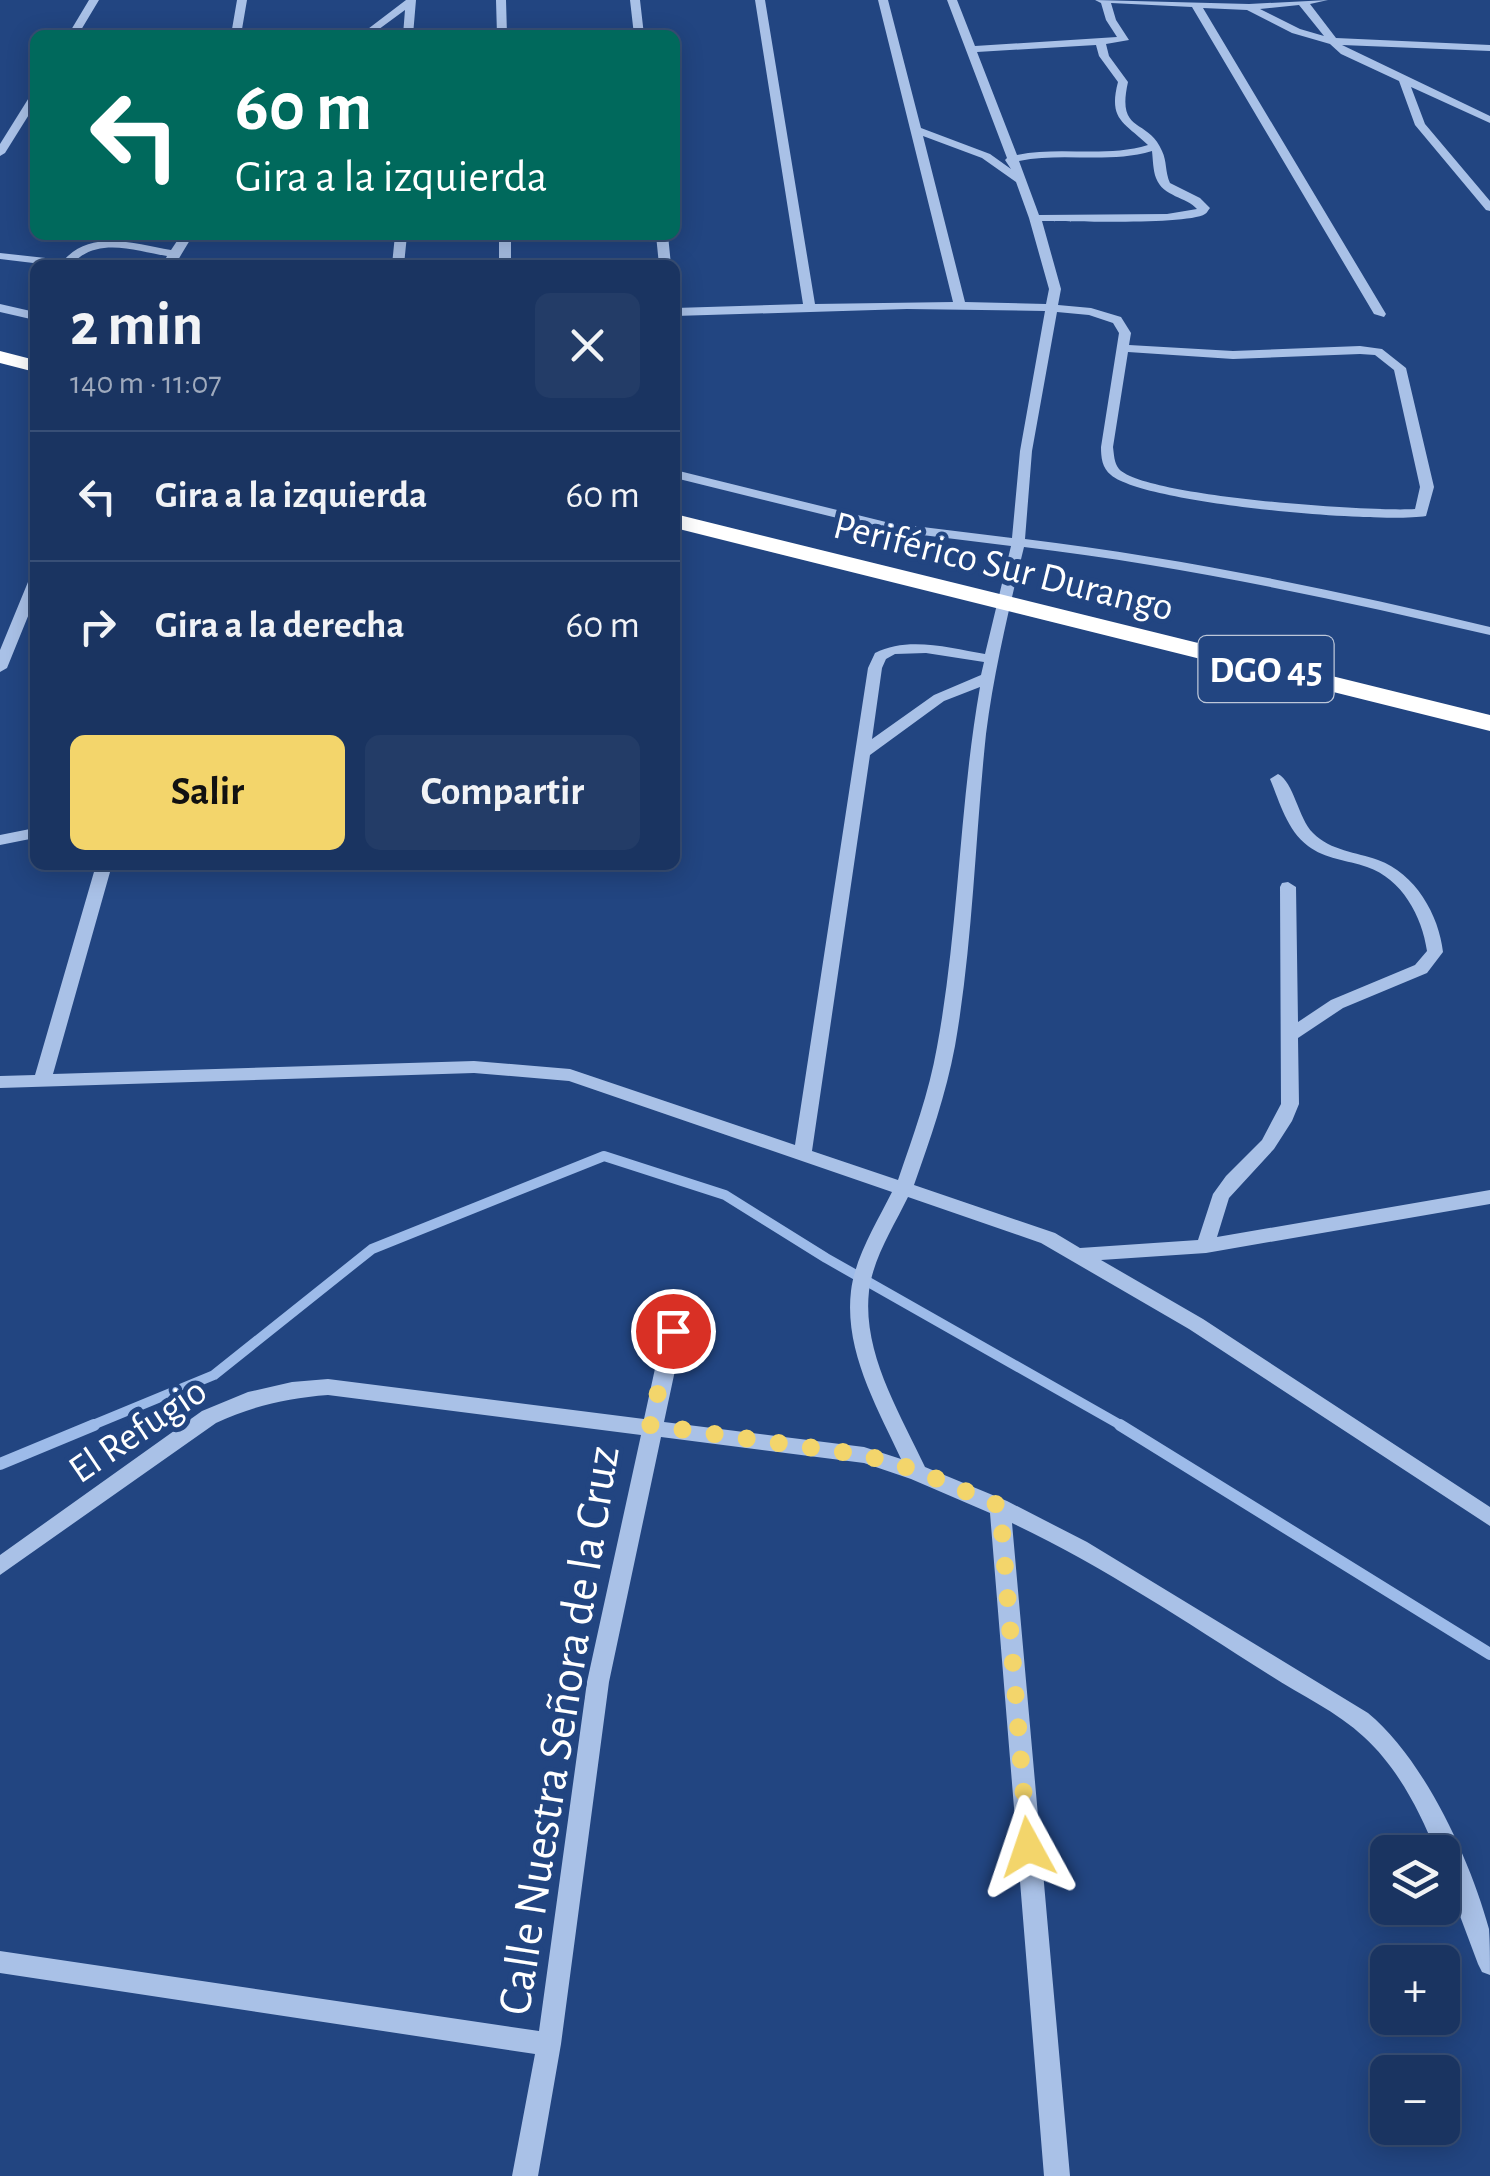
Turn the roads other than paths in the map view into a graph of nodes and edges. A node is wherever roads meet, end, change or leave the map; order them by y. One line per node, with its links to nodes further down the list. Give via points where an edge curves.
1 (94, 0): 13 (street)
2 (242, 0): 14 (street)
3 (410, 0): 15 (street); 16 (street)
4 (501, 0): 17 (street)
5 (635, 0): 18 (street)
6 (760, 0): 41 (street)
7 (883, 0): 26 (street)
8 (952, 0): 22 (street)
9 (1102, 0): 11 (street); 20 (street, via 1124,40)
10 (1311, 1): 12 (street); 19 (street)
11 (1196, 5): 12 (street); 44 (street)
12 (1249, 7): 19 (street)
13 (75, 30)
14 (237, 30)
15 (371, 30)
16 (408, 30)
17 (502, 30)
18 (638, 30)
19 (1329, 41): 21 (street); 23 (street)
20 (1101, 43): 22 (street); 27 (street, via 1123,82 1123,118)
21 (1490, 48)
22 (973, 50): 29 (street)
23 (1403, 79): 25 (street); 31 (street, via 1420,126)
24 (30, 104): 28 (street)
25 (1490, 120)
26 (916, 130): 30 (street, via 986,156); 39 (street)
27 (1154, 147): 29 (street, via 1133,154); 32 (street, via 1162,181 1200,203 1201,212)
28 (0, 153)
29 (1010, 160): 30 (street)
30 (1017, 179): 32 (street)
31 (1490, 208)
32 (1035, 218): 42 (street, via 1055,289)
33 (76, 240): 34 (street)
34 (82, 248): 37 (street); 38 (street, via 110,244)
35 (0, 256): 36 (street)
36 (33, 260)
37 (70, 260)
38 (166, 260)
39 (960, 306): 41 (street); 42 (street)
40 (0, 308): 45 (street)
41 (810, 308): 43 (street)
42 (1051, 309): 46 (street, via 1119,321); 51 (street, via 1026,450)
43 (680, 312)
44 (1380, 314)
45 (30, 315)
46 (1126, 348): 46 (street, via 1232,355 1360,350 1391,358 1400,368 1427,487 1421,513 1386,517 1215,497 1117,475 1108,464 1108,427)
47 (0, 357): 48 (highway)
48 (30, 365)
49 (680, 475): 51 (street, via 890,526)
50 (680, 523): 57 (highway, Periférico Sur Durango / DGO 45)
51 (1018, 545): 53 (street, via 1228,574); 54 (street)
52 (30, 594): 55 (street)
53 (1490, 630)
54 (991, 659): 56 (street); 58 (street, via 926,649 880,656)
55 (0, 668)
56 (988, 678): 58 (street, via 939,698); 68 (street, via 946,1047)
57 (1490, 723)
58 (864, 752): 67 (street)
59 (1278, 779): 64 (street, via 1300,830 1315,844 1384,868 1414,898 1435,952 1421,969 1337,1004)
60 (30, 835): 61 (street)
61 (0, 840)
62 (103, 870): 66 (street)
63 (1288, 887): 64 (street)
64 (1290, 1035): 70 (street, via 1290,1104 1281,1131 1222,1194)
65 (0, 1082): 66 (street)
66 (42, 1082): 67 (street, via 524,1068 570,1075)
67 (802, 1154): 68 (street)
68 (904, 1187): 71 (street); 74 (street, via 873,1248 860,1289 860,1322 868,1364)
69 (1490, 1197): 70 (street)
70 (1206, 1246): 71 (street)
71 (1078, 1254): 76 (street)
72 (680, 1300): 73 (street, Calle Nuestra Señora de la Cruz)
73 (650, 1425): 74 (street, El Refugio, via 864,1455); 77 (street, El Refugio, via 328,1388 292,1390 209,1417); 80 (street, Calle Nuestra Señora de la Cruz, via 598,1682)
74 (916, 1470): 75 (street, El Refugio)
75 (1000, 1506): 79 (street, El Refugio, via 1226,1637 1378,1735 1410,1774); 82 (street)
76 (1490, 1518)
77 (0, 1566)
78 (0, 1962): 80 (street)
79 (1490, 1964)
80 (550, 2044): 81 (street, Calle Nuestra Señora de la Cruz)
81 (525, 2176)
82 (1057, 2176)

